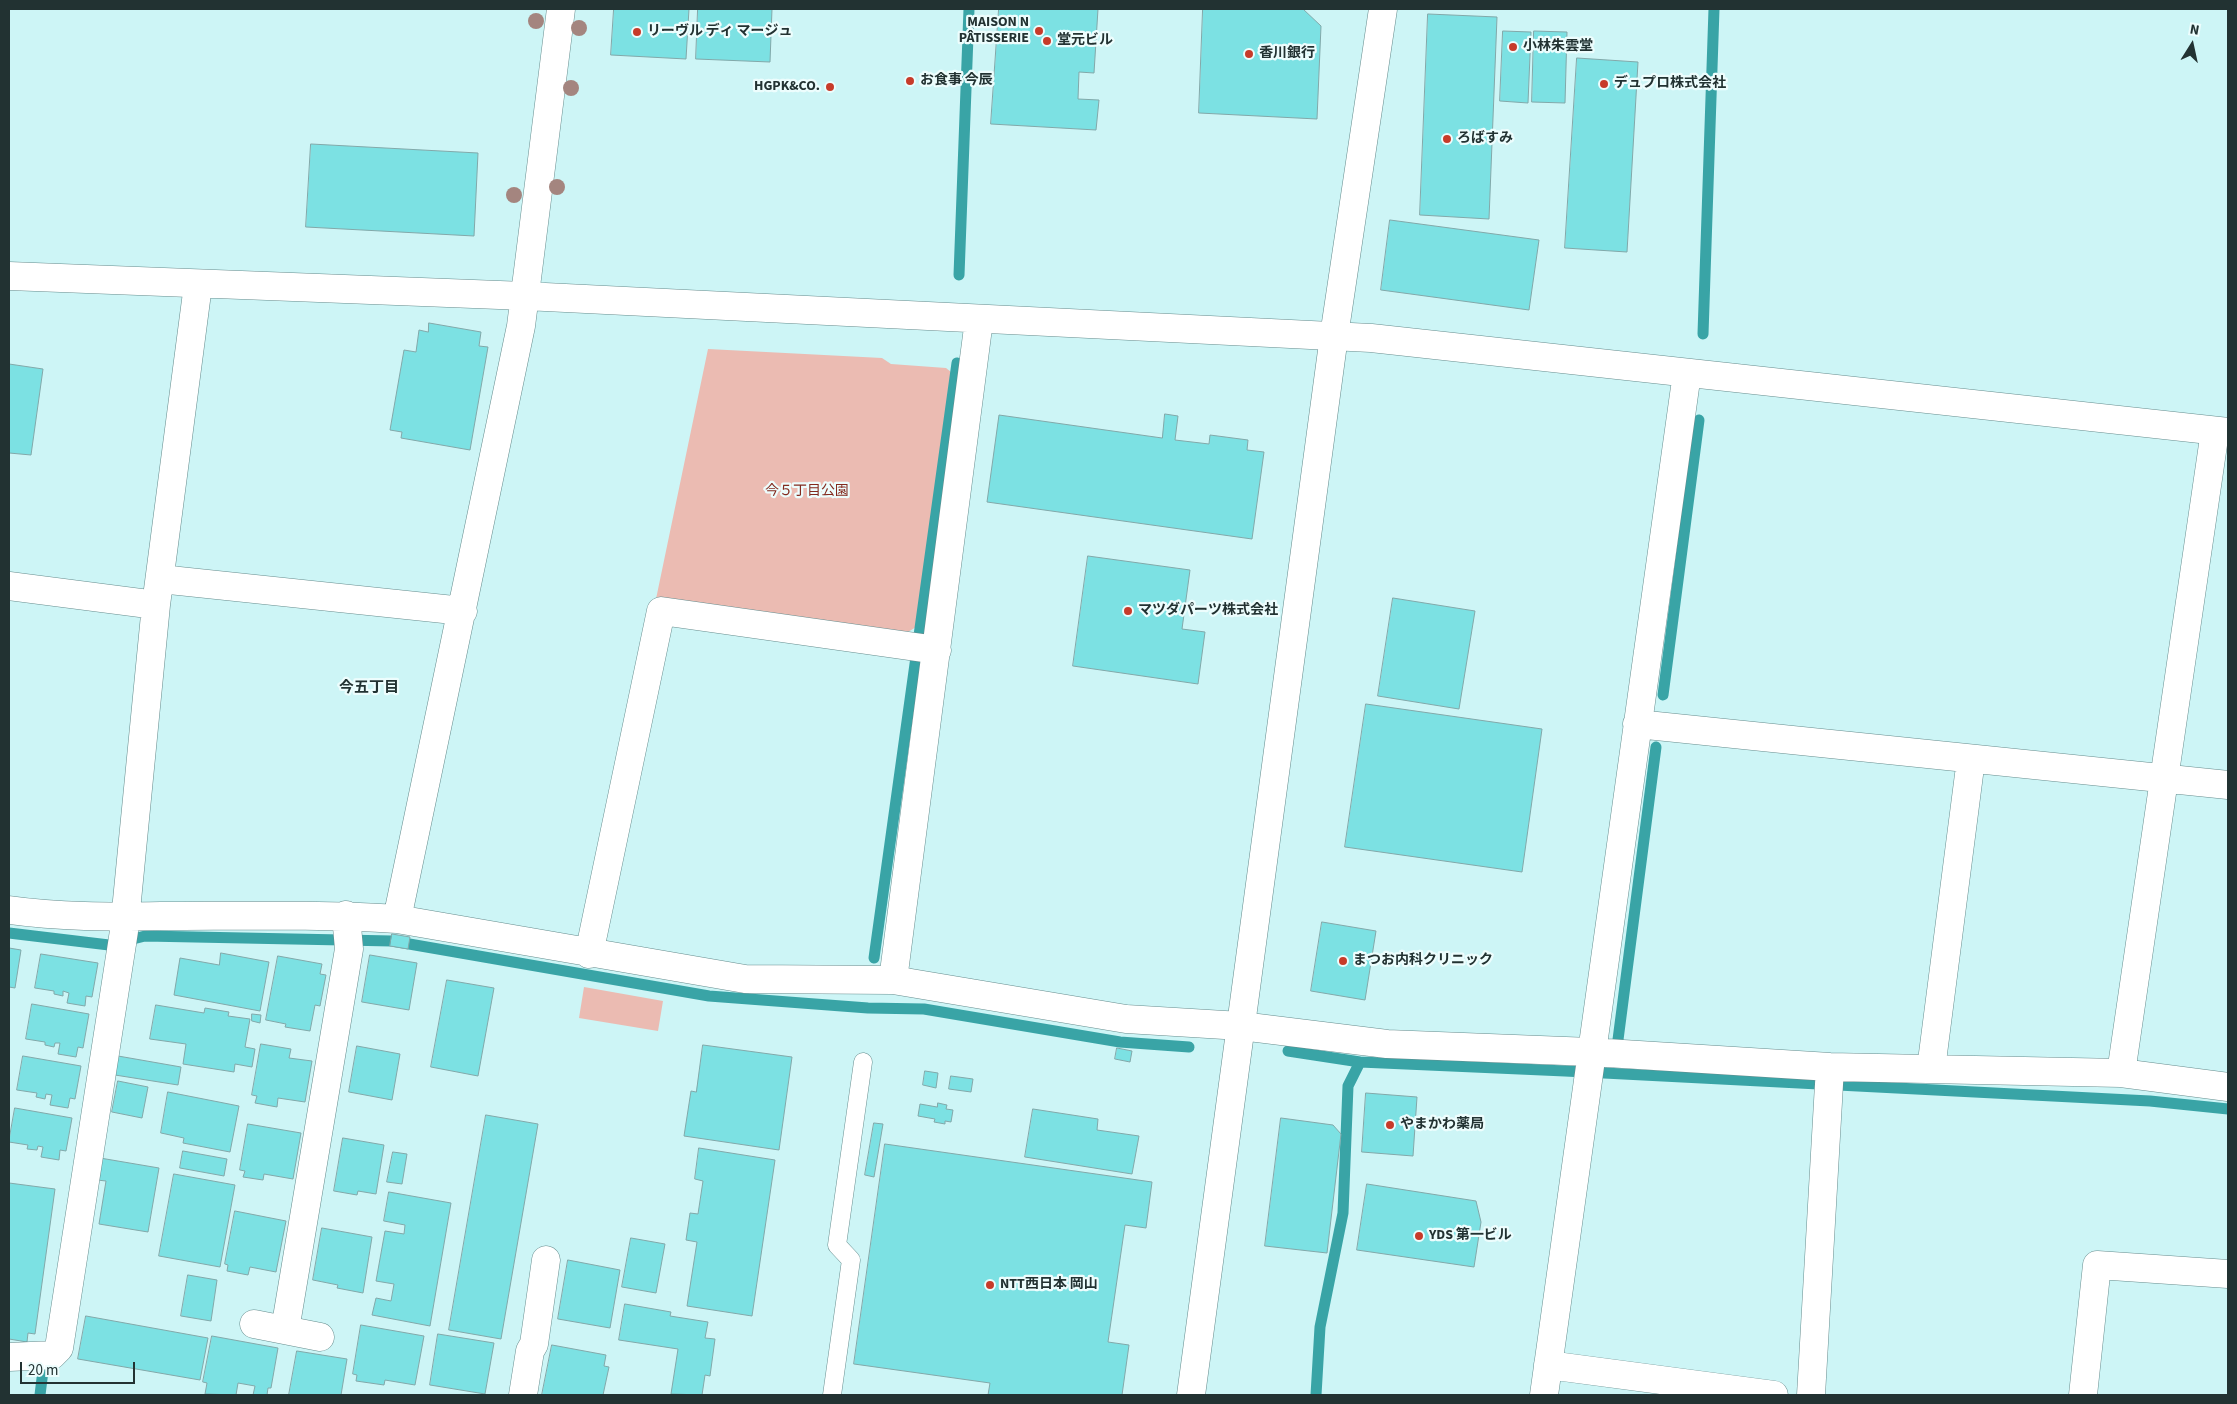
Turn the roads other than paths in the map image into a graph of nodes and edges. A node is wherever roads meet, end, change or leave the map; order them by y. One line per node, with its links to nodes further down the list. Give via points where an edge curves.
1 (561, 9): 5 (street)
2 (1383, 9): 7 (street)
3 (9, 276): 4 (street)
4 (198, 285): 5 (street); 10 (street)
5 (525, 296): 6 (street); 13 (street)
6 (979, 320): 7 (street); 14 (street)
7 (1334, 336): 8 (street); 25 (street)
8 (1687, 373): 9 (street); 15 (street)
9 (2222, 432): 17 (street)
10 (160, 579): 12 (street); 13 (street)
11 (9, 586): 12 (street)
12 (156, 605): 22 (street)
13 (463, 611): 20 (street)
14 (924, 648): 23 (street, via 661,611); 24 (street)
15 (1637, 724): 16 (street); 26 (street)
16 (1971, 758): 17 (street); 28 (street)
17 (2163, 778): 18 (street); 29 (street)
18 (2228, 785)
19 (9, 910): 22 (street)
20 (397, 918): 21 (street); 23 (street)
21 (348, 932): 22 (street); 35 (street)
22 (123, 933): 37 (street, via 59,1348 45,1355)
23 (589, 954): 24 (street, via 745,979)
24 (893, 980): 25 (street, via 1126,1019)
25 (1241, 1026): 26 (street, via 1387,1044); 41 (street)
26 (1600, 1060): 30 (street); 38 (street)
27 (863, 1062): 40 (lane, via 837,1245 851,1260)
28 (1931, 1069): 29 (street); 30 (street)
29 (2121, 1073): 31 (street)
30 (1830, 1079): 44 (street)
31 (2228, 1087)
32 (546, 1260): 39 (street)
33 (2228, 1274): 45 (street, via 2097,1265)
34 (254, 1324): 35 (street)
35 (285, 1330): 36 (street)
36 (320, 1337)
37 (9, 1357)
38 (1548, 1365): 42 (street); 43 (street)
39 (523, 1395)
40 (832, 1395)
41 (1190, 1395)
42 (1544, 1395)
43 (1774, 1395)
44 (1811, 1395)
45 (2083, 1395)

